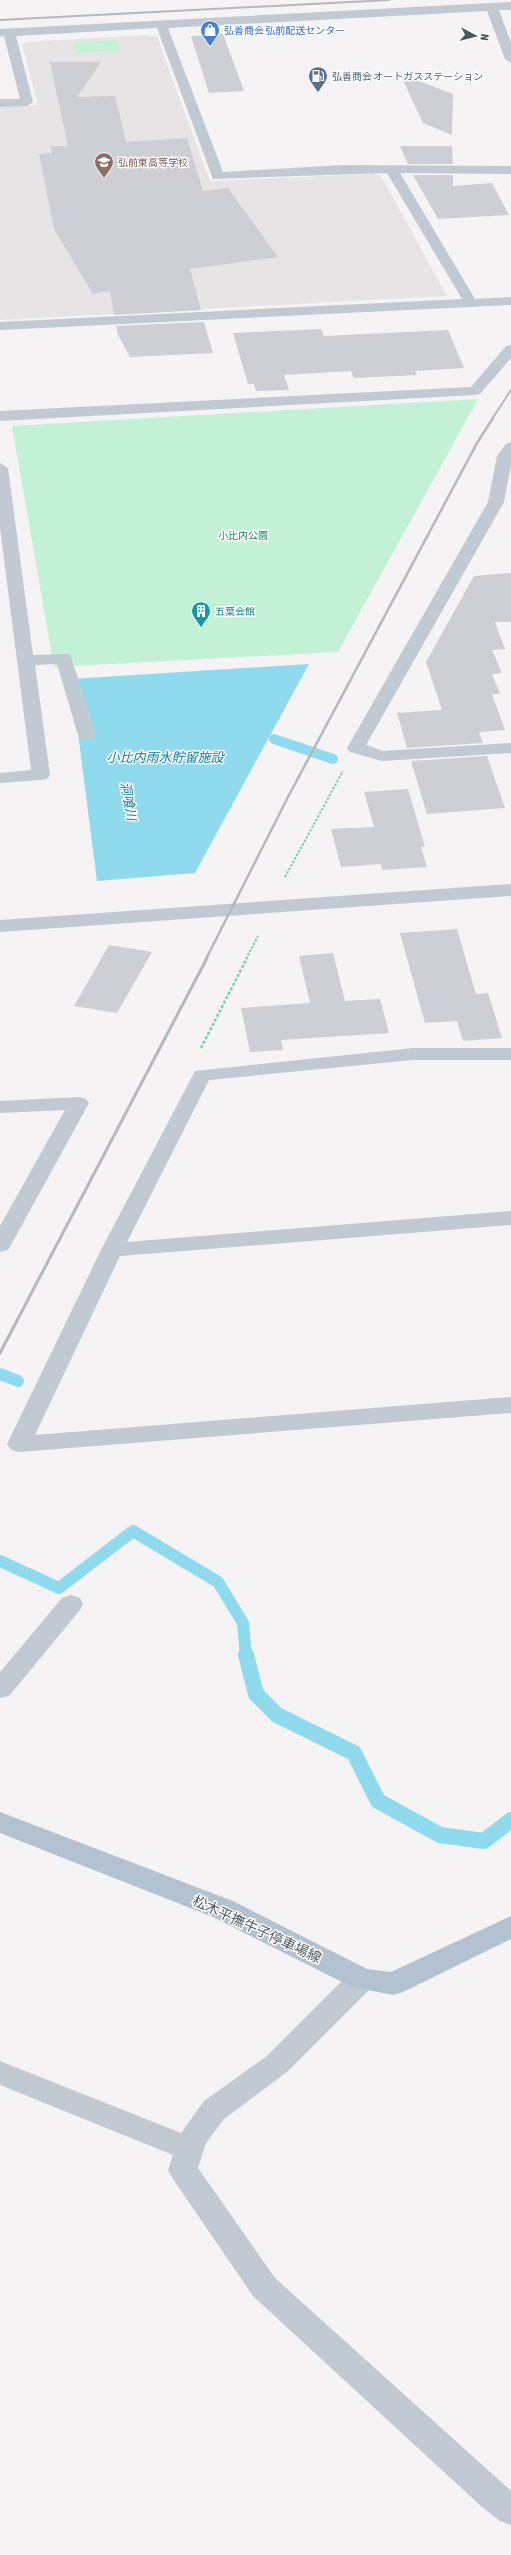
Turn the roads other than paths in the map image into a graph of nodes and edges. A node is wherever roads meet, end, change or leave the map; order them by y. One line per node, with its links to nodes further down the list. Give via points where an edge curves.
1 (511, 6): 2 (street)
2 (492, 7): 3 (street); 5 (street)
3 (161, 24): 4 (street); 7 (street, via 218,176)
4 (4, 33): 6 (street, via 28,102)
5 (511, 59)
6 (0, 103)
7 (391, 169): 8 (street); 10 (street)
8 (511, 170)
9 (511, 301): 10 (street)
10 (471, 303): 11 (street)
11 (0, 326)
12 (511, 349): 13 (street, via 476,391)
13 (0, 416)
14 (511, 447): 16 (street, via 505,456)
15 (0, 468): 17 (street)
16 (504, 501): 20 (street, via 356,748 382,756)
17 (2, 509): 18 (street)
18 (26, 661): 19 (street, via 64,658); 21 (street, via 41,775)
19 (87, 735)
20 (511, 748)
21 (0, 778)
22 (511, 890): 23 (street)
23 (0, 926)
24 (511, 1054): 28 (street, via 413,1054 202,1075)
25 (0, 1107): 27 (street, via 79,1103)
26 (511, 1218): 28 (street)
27 (0, 1245)
28 (112, 1250): 29 (street, via 18,1444)
29 (511, 1405)
30 (71, 1604): 31 (street)
31 (0, 1689)
32 (0, 1822): 34 (main road, 松木平撫牛子停車場線, via 223,1909)
33 (511, 1927): 34 (main road, 松木平撫牛子停車場線, via 393,1984)
34 (362, 1980): 36 (street, via 277,2064 214,2110 193,2138)
35 (0, 2073): 36 (street)
36 (189, 2149): 37 (street, via 183,2170 264,2287 493,2497)
37 (511, 2510)

